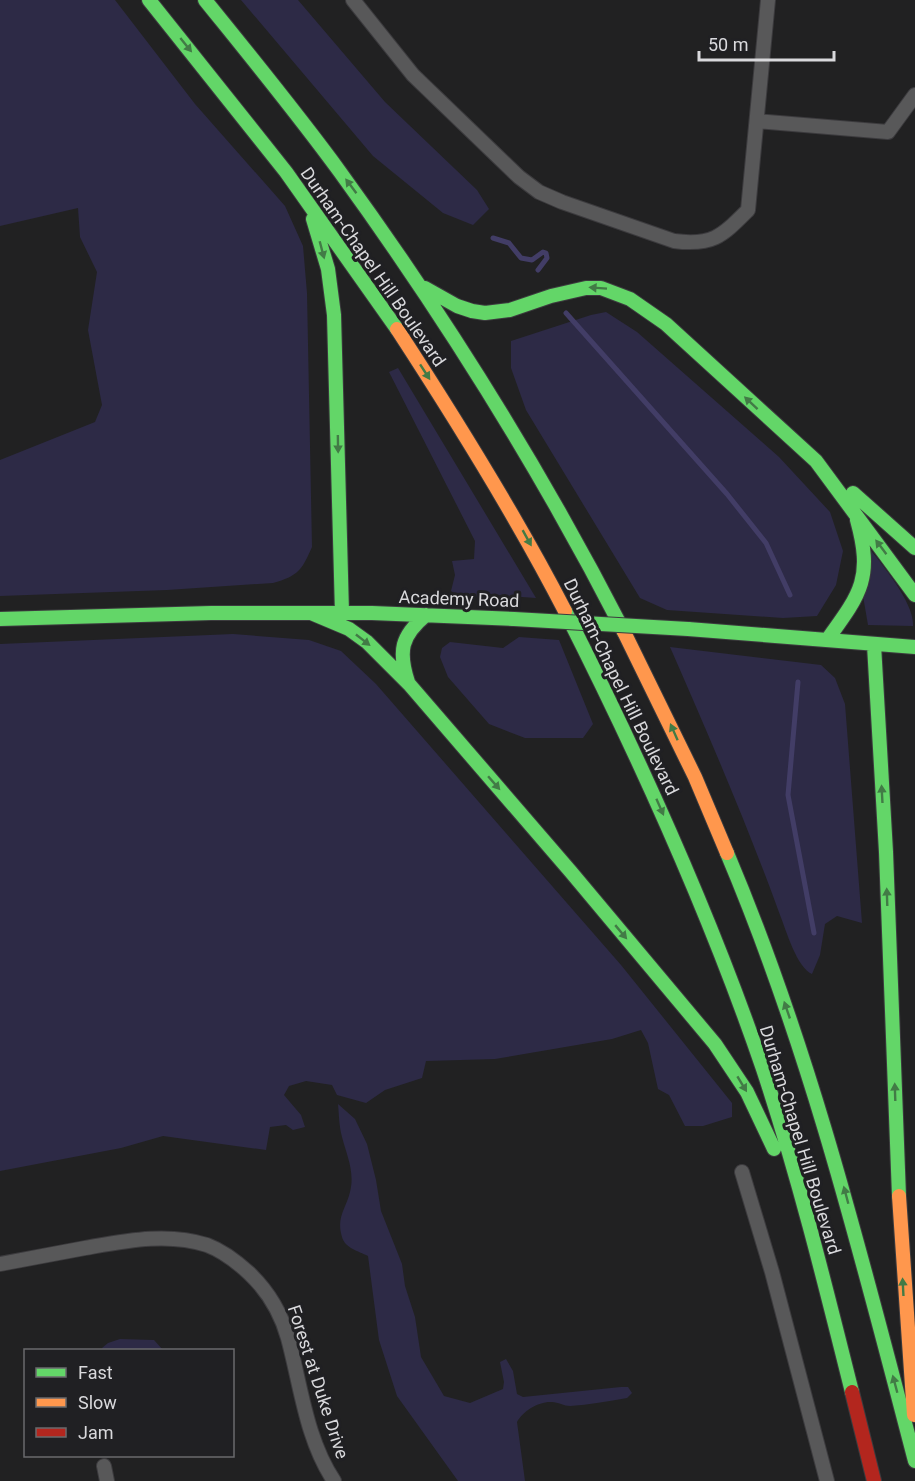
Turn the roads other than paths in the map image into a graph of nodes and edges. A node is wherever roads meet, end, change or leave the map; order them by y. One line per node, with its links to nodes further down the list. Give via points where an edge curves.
1 (149, 0): 7 (main road, Durham-Chapel Hill Boulevard, one-way to 7)
2 (205, 0): 8 (main road, Durham-Chapel Hill Boulevard, one-way to 2, via 354,190)
3 (353, 0): 6 (street, via 413,75 519,177 561,202 674,241 703,243 724,233 747,210)
4 (768, 0): 6 (street)
5 (915, 95): 6 (street, via 888,132)
6 (757, 122)
7 (304, 195): 14 (main road, one-way to 14, via 328,269 334,315); 22 (main road, Durham-Chapel Hill Boulevard, one-way to 22, via 447,405 526,537 631,741 697,892 745,1018)
8 (421, 285): 9 (main road, one-way to 8, via 666,324 621,294 590,287 489,313 465,309); 25 (main road, Durham-Chapel Hill Boulevard, one-way to 8, via 810,1076 756,924 709,811 618,618 556,502)
9 (816, 461): 10 (main road); 11 (main road)
10 (855, 512): 12 (main road, one-way to 10); 17 (main road, via 865,568 856,596)
11 (915, 548)
12 (915, 595)
13 (311, 613): 14 (main road, Academy Road); 16 (main road, Academy Road); 20 (main road, one-way to 20, via 350,629)
14 (342, 613): 15 (main road, Academy Road)
15 (426, 615): 17 (main road, Academy Road, bridge); 20 (main road, via 412,625 403,644 401,657)
16 (0, 619)
17 (827, 640): 18 (main road, Academy Road)
18 (874, 645): 19 (main road, Academy Road); 24 (main road, one-way to 18, via 904,1295)
19 (915, 647)
20 (409, 684): 22 (main road, one-way to 22, via 715,1044 747,1092)
21 (742, 1172): 29 (street)
22 (810, 1229): 30 (main road, Durham-Chapel Hill Boulevard)
23 (0, 1264): 28 (street, Forest at Duke Drive, via 129,1240 165,1238 208,1246 237,1263 261,1284 277,1310 320,1456)
24 (915, 1429)
25 (915, 1461)
26 (104, 1466): 27 (street)
27 (107, 1481)
28 (333, 1481)
29 (827, 1481)
30 (874, 1481)

